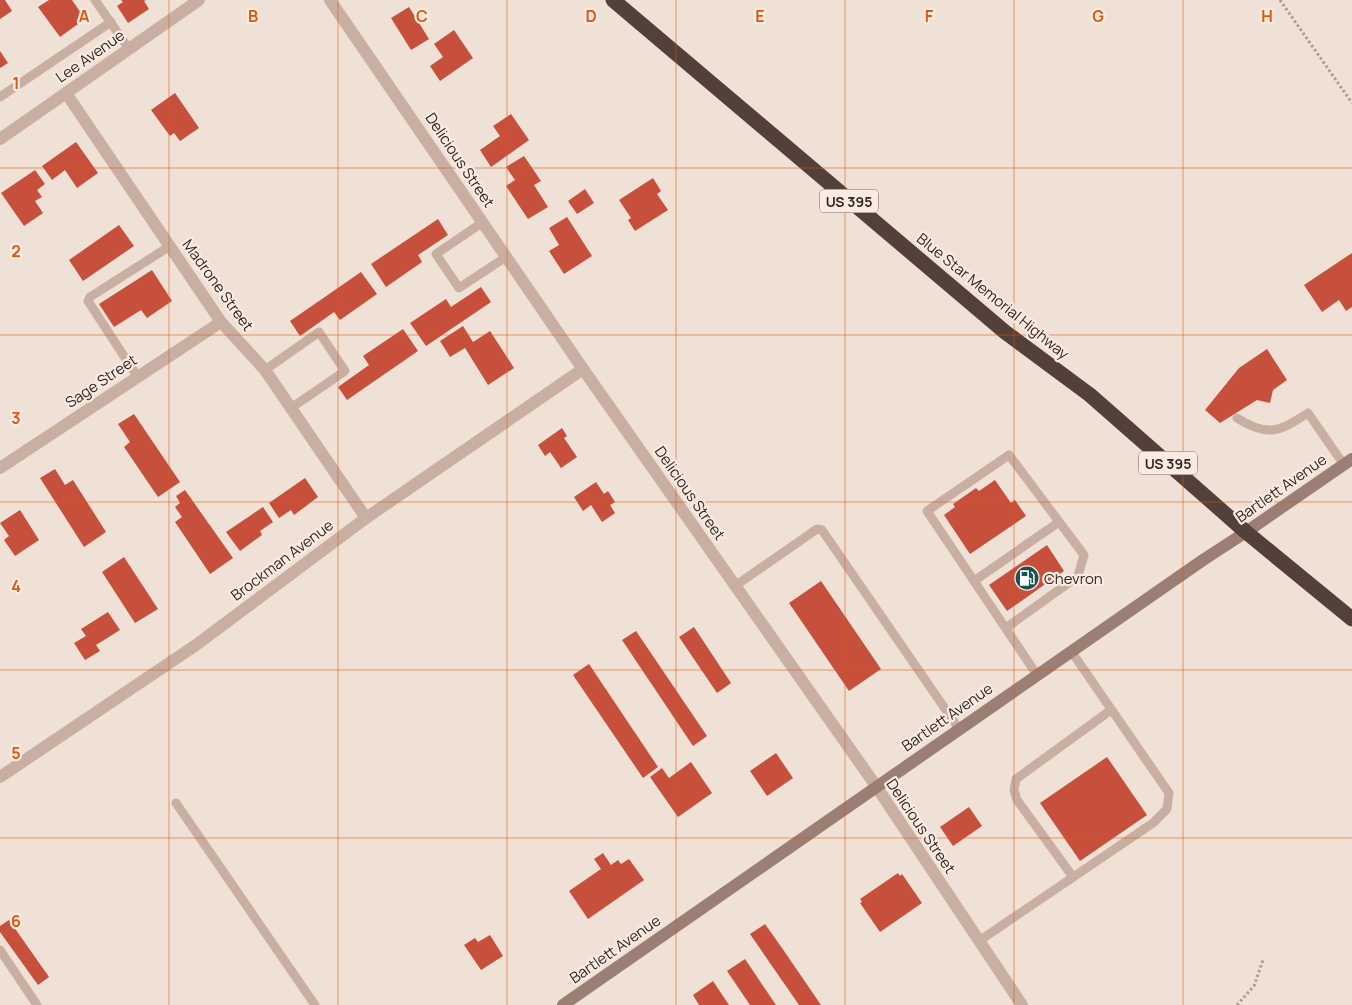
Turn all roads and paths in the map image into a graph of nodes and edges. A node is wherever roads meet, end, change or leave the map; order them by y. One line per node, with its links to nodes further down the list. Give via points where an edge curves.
1 (95, 0): 6 (lane)
2 (199, 0): 7 (street, Lee Avenue)
3 (330, 0): 12 (street, Delicious Street)
4 (613, 0): 25 (highway, Blue Star Memorial Highway / US 395, via 1006,332 1090,395)
5 (1280, 0): 10 (path)
6 (110, 22): 7 (lane); 9 (lane)
7 (129, 49): 8 (street, Lee Avenue)
8 (66, 93): 11 (street, Lee Avenue); 13 (street, Madrone Street)
9 (0, 97)
10 (1352, 103)
11 (0, 139)
12 (483, 222): 14 (street, Delicious Street); 14 (lane, via 436,254 459,288)
13 (170, 246): 15 (street, Madrone Street); 18 (lane, via 88,301)
14 (506, 256): 16 (street, Delicious Street)
15 (221, 322): 17 (street, Madrone Street); 18 (street, Sage Street)
16 (583, 369): 23 (street, Brockman Avenue); 27 (street, Delicious Street)
17 (265, 370): 19 (street, Madrone Street); 19 (lane, via 320,332 345,371)
18 (137, 376): 22 (street, Sage Street)
19 (291, 408): 23 (street, Madrone Street)
20 (1237, 418): 21 (lane, via 1270,431 1289,426 1308,413)
21 (1348, 462): 25 (street, Bartlett Avenue)
22 (0, 468)
23 (366, 518): 34 (street, Brockman Avenue, via 196,645)
24 (1059, 522): 26 (lane); 26 (lane, via 1010,455 927,511); 29 (lane, via 1084,555 1078,576)
25 (1246, 532): 28 (highway, Blue Star Memorial Highway / US 395); 30 (street, Bartlett Avenue)
26 (974, 581): 29 (lane)
27 (736, 586): 33 (lane, via 818,529 822,530); 35 (street, Delicious Street)
28 (1352, 619)
29 (1006, 628): 31 (lane)
30 (1071, 651): 31 (street, Bartlett Avenue); 32 (lane)
31 (1037, 675): 33 (street, Bartlett Avenue)
32 (1111, 710): 37 (lane, via 1169,793 1167,809); 37 (lane, via 1016,779 1014,790 1017,800)
33 (959, 729): 35 (street, Bartlett Avenue)
34 (0, 777)
35 (876, 786): 38 (street, Delicious Street); 43 (street, Bartlett Avenue)
36 (176, 803): 42 (lane)
37 (1073, 877): 38 (lane)
38 (979, 941): 44 (street, Delicious Street)
39 (0, 950): 41 (lane)
40 (1262, 960): 45 (path, via 1254,986)
41 (38, 1005)
42 (315, 1005)
43 (564, 1005)
44 (1022, 1005)
45 (1237, 1005)

